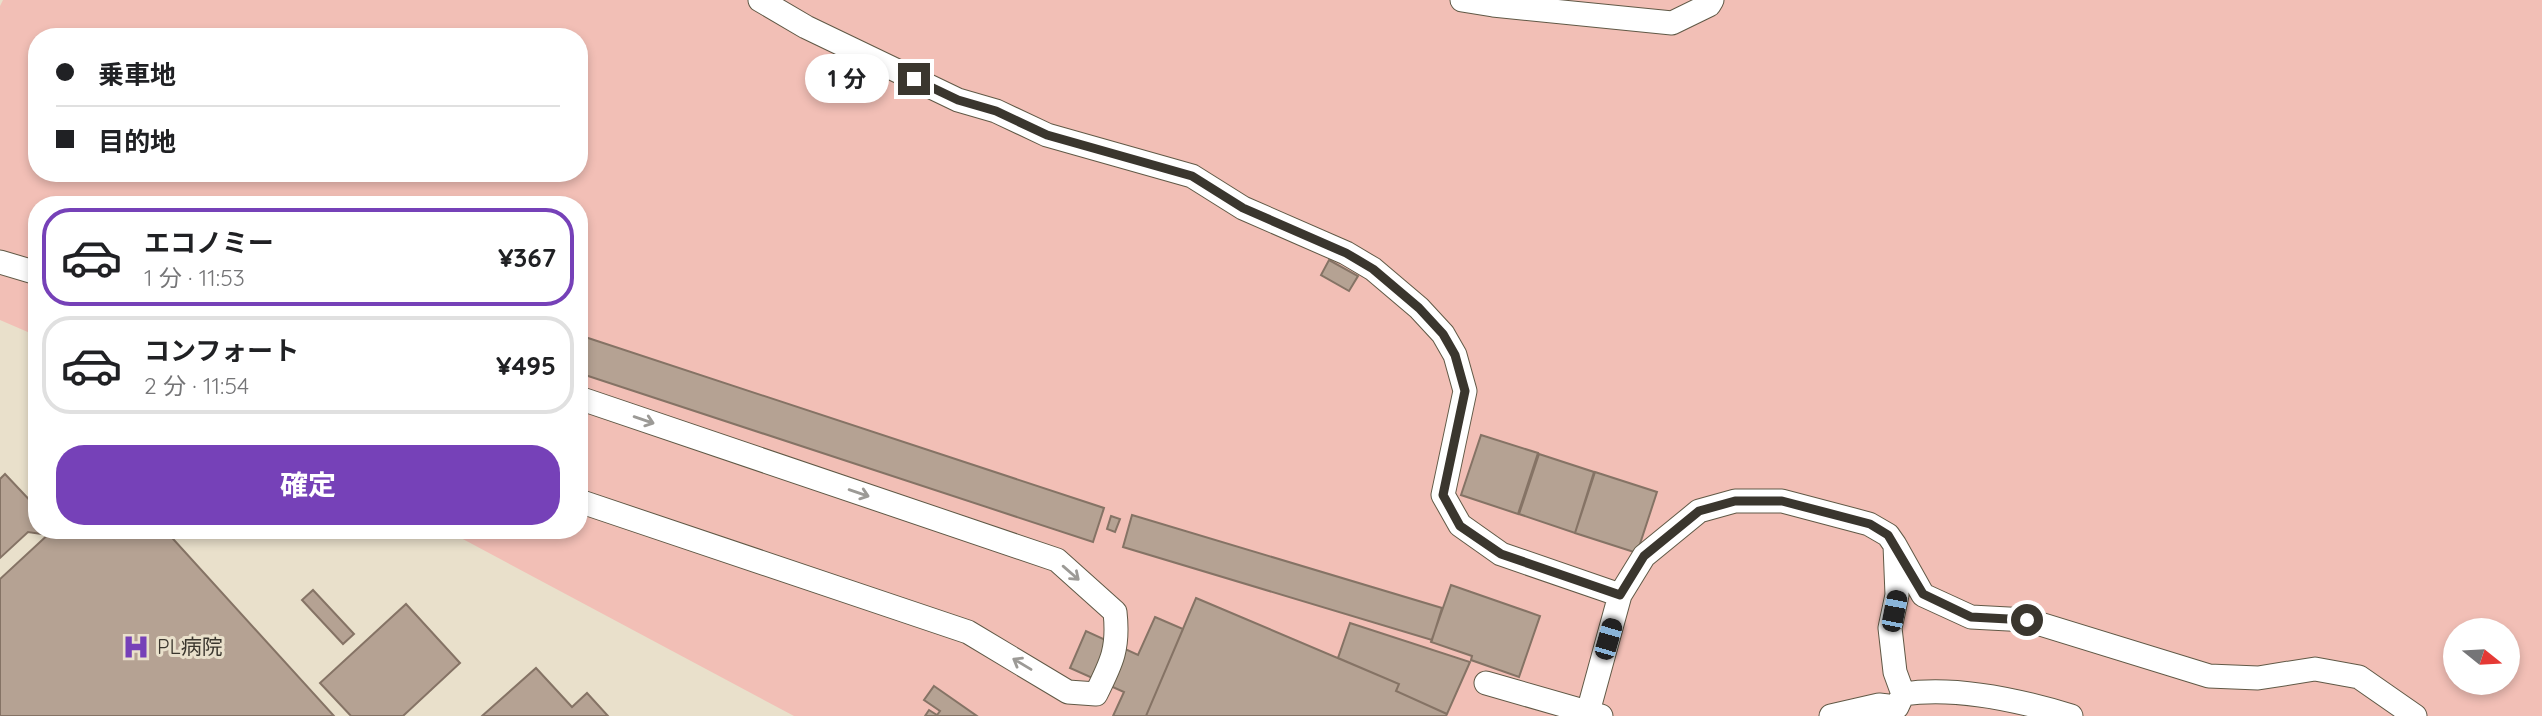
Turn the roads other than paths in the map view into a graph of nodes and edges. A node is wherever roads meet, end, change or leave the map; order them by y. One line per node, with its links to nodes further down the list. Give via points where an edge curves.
1 (760, 0): 9 (lane, via 958,100 996,111 1047,135 1192,176 1243,208 1373,269 1419,308 1455,355 1465,391 1443,495 1460,526 1501,554)
2 (1462, 0): 3 (lane, via 1672,23)
3 (1712, 0)
4 (0, 262): 5 (lane)
5 (28, 270)
6 (588, 401): 7 (lane, one-way to 7, via 1056,560 1115,612 1118,637 1111,663 1096,694 1068,692 968,632)
7 (588, 504)
8 (1895, 545): 9 (lane, via 1870,524 1782,501 1735,501 1699,511 1644,556); 11 (lane, via 1897,595 1890,628); 15 (lane, via 1923,594 1971,617 2027,620 2209,676 2258,678 2315,669 2359,677)
9 (1620, 595): 12 (lane)
10 (1486, 683): 12 (lane)
11 (1905, 706): 13 (lane, via 1879,705); 14 (lane, via 1918,692 1990,696)
12 (1595, 714)
13 (1831, 716)
14 (2071, 716)
15 (2415, 716)

